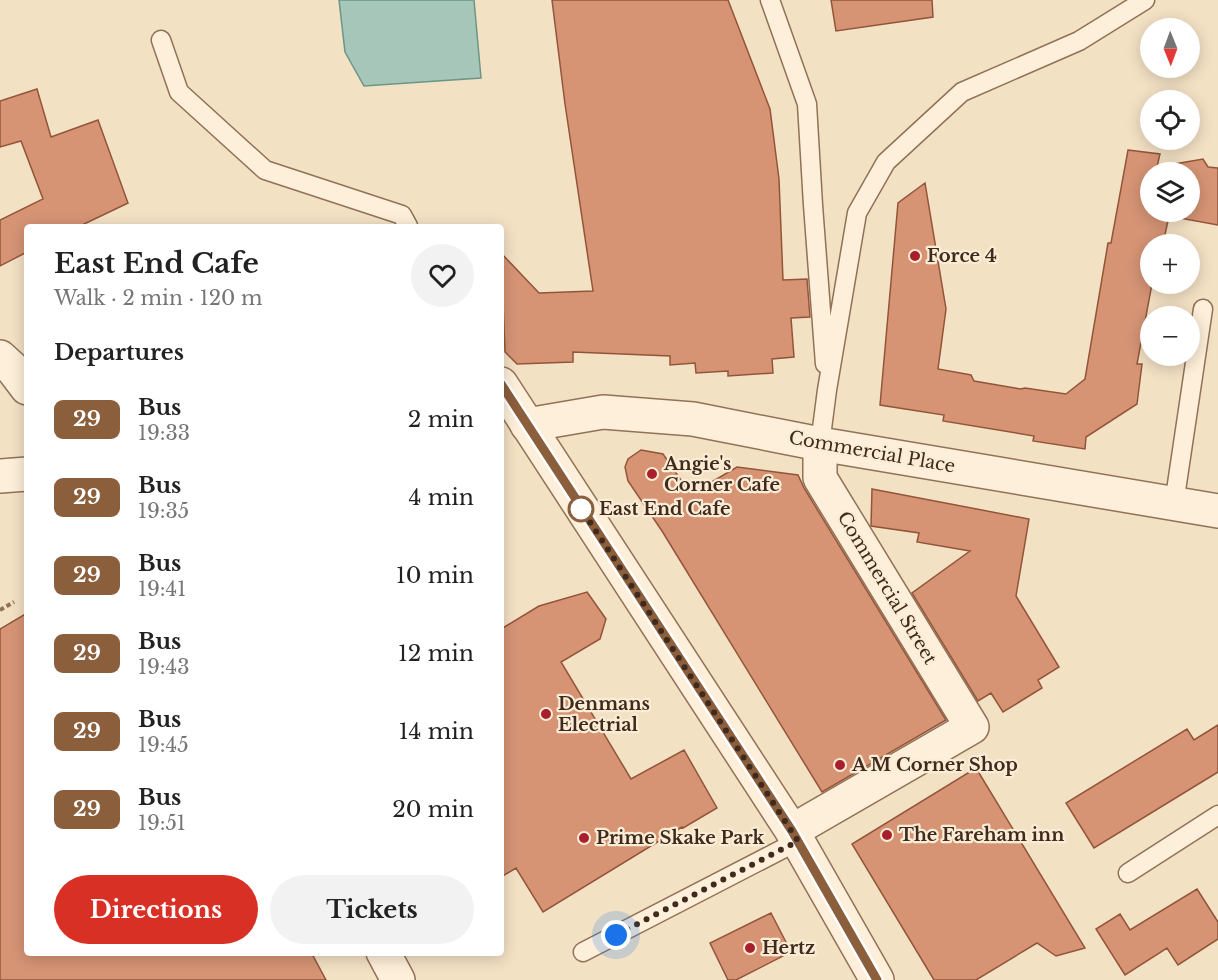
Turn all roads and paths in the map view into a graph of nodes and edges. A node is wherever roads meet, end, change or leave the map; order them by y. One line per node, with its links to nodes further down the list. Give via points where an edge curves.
1 (770, 0): 9 (lane, via 807,104)
2 (1145, 0): 9 (lane, via 1079,40 962,92 886,162 857,213)
3 (161, 40): 4 (lane, via 179,92 265,170 402,215)
4 (407, 224)
5 (1203, 309): 14 (lane)
6 (0, 357): 7 (street)
7 (24, 384)
8 (504, 389): 10 (street)
9 (827, 390): 11 (lane)
10 (526, 425): 11 (street, Commercial Place, via 603,412 693,419); 19 (street)
11 (820, 444): 14 (street, Commercial Place); 19 (street, Commercial Street, via 820,478 972,727)
12 (24, 474): 13 (street)
13 (0, 476)
14 (1174, 504): 15 (street, Commercial Place)
15 (1218, 511)
16 (14, 602): 17 (path)
17 (0, 610)
18 (1218, 815): 20 (lane)
19 (795, 836): 21 (lane); 24 (street)
20 (1128, 873)
21 (583, 952)
22 (385, 956): 23 (street)
23 (398, 980)
24 (877, 980)

